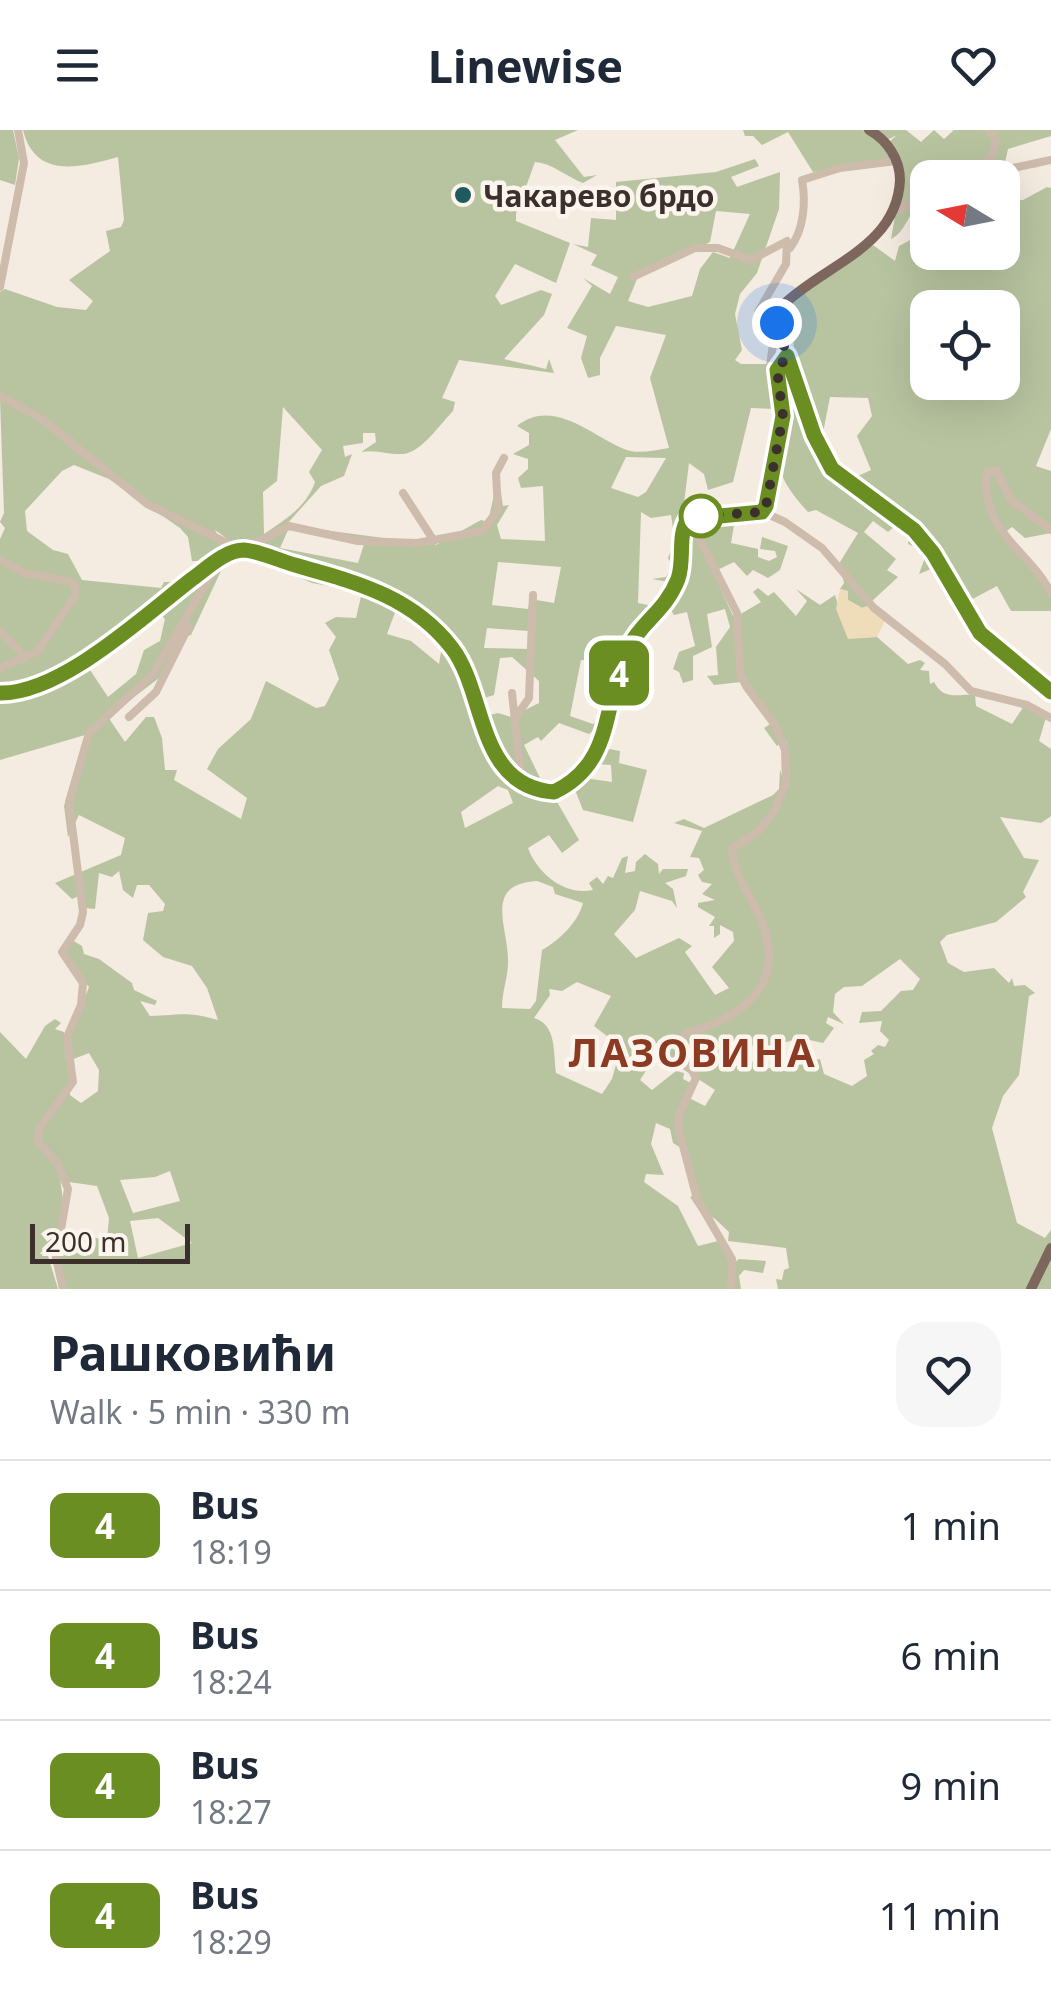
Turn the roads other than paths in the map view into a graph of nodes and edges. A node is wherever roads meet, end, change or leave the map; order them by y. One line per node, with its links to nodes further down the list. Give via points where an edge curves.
1 (18, 130): 12 (street, via 24,162)
2 (868, 130): 6 (main road)
3 (988, 130): 4 (street, via 996,140)
4 (986, 160)
5 (1051, 160): 7 (street)
6 (896, 161): 9 (main road); 10 (street, via 802,180 805,198)
7 (1020, 166)
8 (910, 205): 9 (street)
9 (894, 212): 13 (main road, via 870,242 782,306 777,323)
10 (790, 248): 11 (street, via 782,241 752,260 695,248); 14 (street, via 782,276 758,312 772,342 769,374)
11 (633, 276)
12 (0, 287)
13 (787, 356): 14 (street); 32 (main road, via 832,469 914,530 980,633)
14 (777, 377): 18 (street, via 783,416)
15 (0, 396): 22 (street, via 42,420 146,504)
16 (504, 458): 21 (street, via 496,473 498,510 492,521 482,531)
17 (403, 493): 21 (street)
18 (762, 512): 19 (street); 35 (street, via 822,548 874,608 971,690)
19 (704, 516): 36 (street, via 684,525 676,584 629,647 591,766 554,792); 39 (street, via 698,536 737,613 740,674 782,738 787,767 775,810 732,849 764,925 767,974 747,1005 712,1027 686,1033 678,1045 696,1078 678,1128 696,1199 732,1258)
20 (1051, 530): 25 (street, via 1011,500 996,470 987,472 1005,540)
21 (434, 541): 22 (street, via 358,541 289,526)
22 (242, 550): 23 (street); 36 (street, via 369,586 432,624 466,669 488,748)
23 (223, 557): 30 (street, via 120,637 44,685); 33 (street, via 156,692); 38 (street, via 153,674 89,733 72,789 83,912 62,952 80,976 83,1000 67,1037 73,1082 37,1141 68,1188 56,1258)
24 (0, 560): 28 (street, via 76,588 48,638)
25 (1051, 594)
26 (533, 595): 34 (street, via 529,698)
27 (0, 632): 28 (street)
28 (22, 660): 29 (street)
29 (0, 668)
30 (0, 692)
31 (512, 692): 34 (street)
32 (1051, 692)
33 (129, 717)
34 (514, 718): 36 (street)
35 (1051, 718)
36 (521, 778)
37 (1051, 1248): 40 (main road)
38 (63, 1289)
39 (731, 1289)
40 (1031, 1289)

